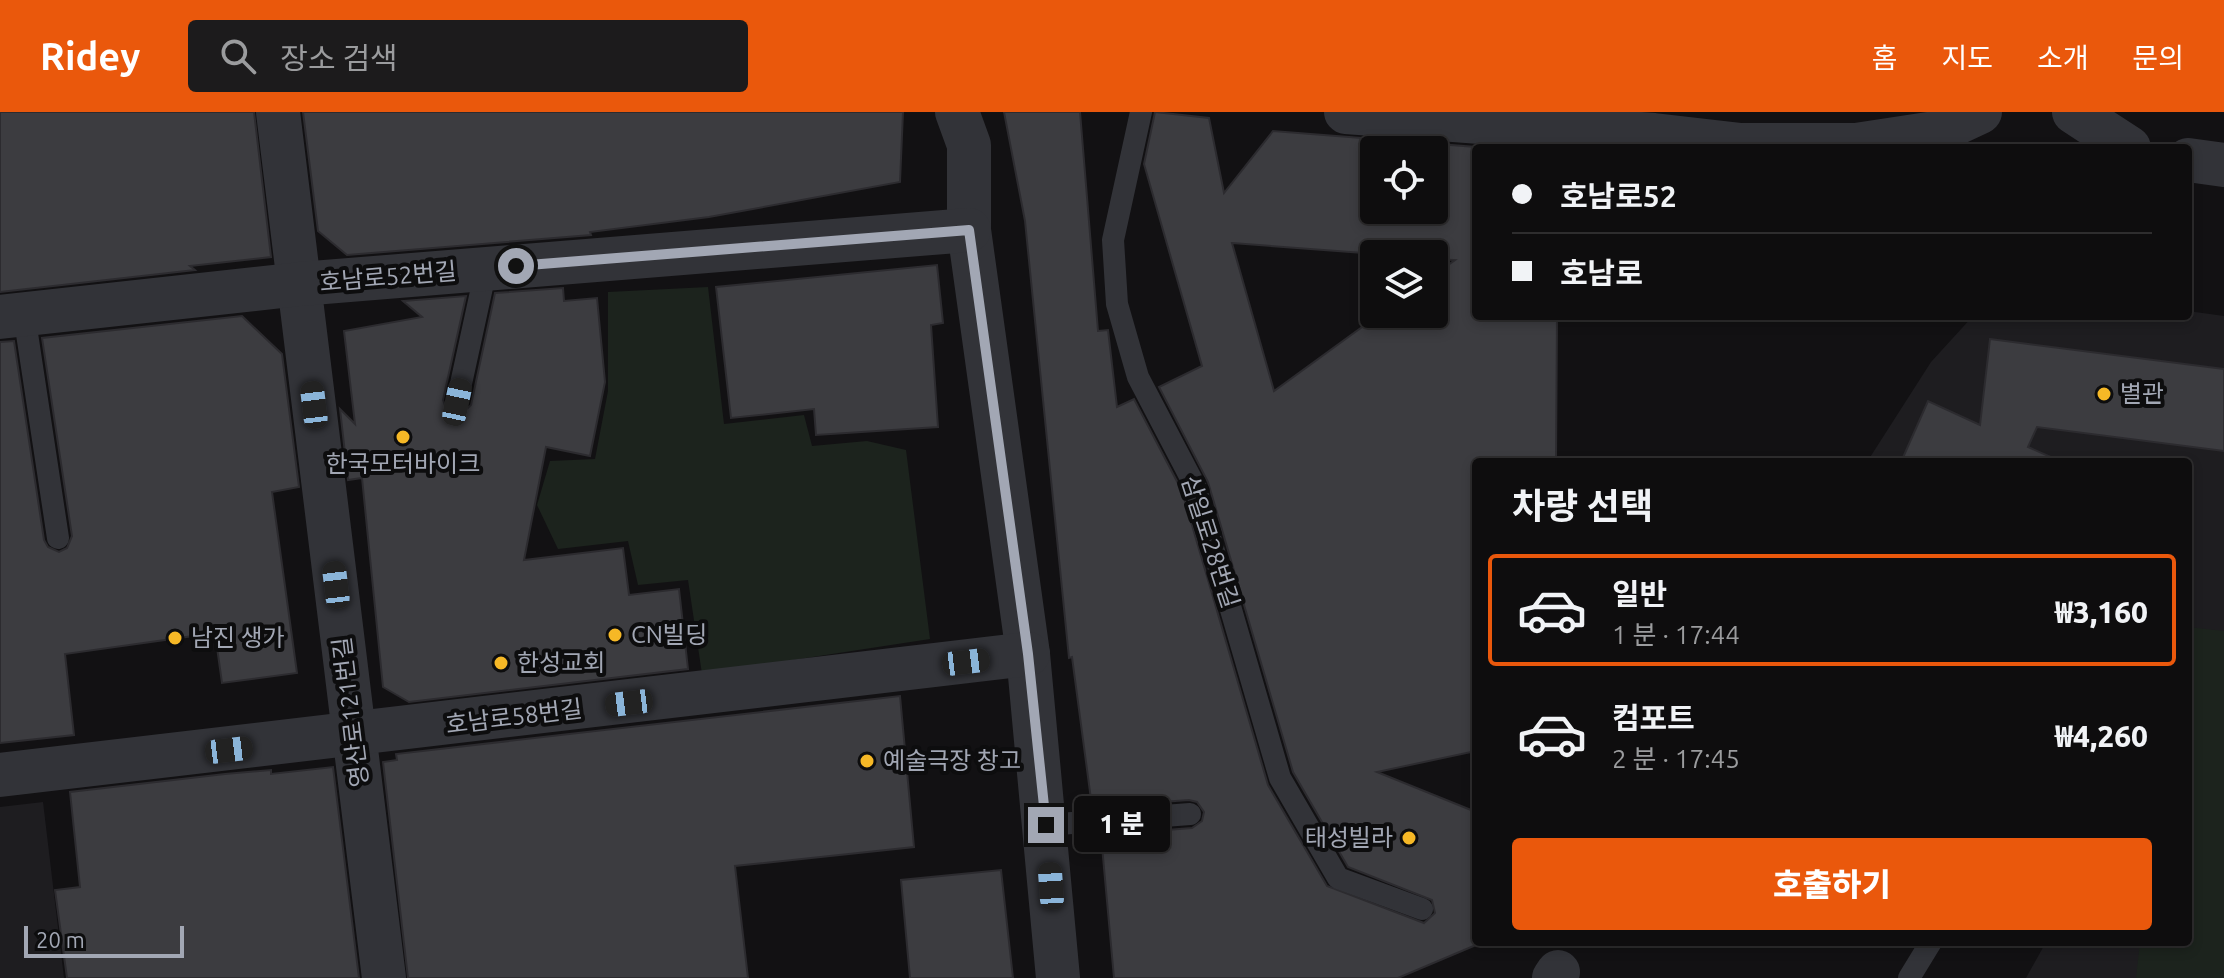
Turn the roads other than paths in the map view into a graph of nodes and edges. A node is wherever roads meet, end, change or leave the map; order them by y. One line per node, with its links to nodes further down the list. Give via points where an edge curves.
1 (278, 112): 15 (street, 영산로121번길)
2 (957, 112): 13 (street, via 969,145)
3 (1141, 112): 24 (lane, 삼일로28번길, via 1113,240 1117,304 1138,377 1195,486 1280,778 1338,878)
4 (1346, 112): 7 (street)
5 (1980, 112): 9 (street, via 1935,133)
6 (2074, 112): 10 (street)
7 (1655, 124): 8 (street)
8 (1737, 144)
9 (1863, 144)
10 (2123, 144)
11 (2192, 161): 12 (street)
12 (2224, 165)
13 (969, 230): 14 (street, 호남로52번길); 19 (street)
14 (486, 269): 15 (street, 호남로52번길); 17 (lane)
15 (300, 284): 16 (street, 호남로52번길); 20 (street, 영산로121번길)
16 (12, 316): 18 (lane)
17 (457, 402)
18 (58, 538)
19 (1028, 654): 20 (street, 호남로58번길); 23 (street)
20 (353, 736): 21 (street, 호남로58번길); 26 (street, 영산로121번길)
21 (0, 775)
22 (1190, 814): 23 (lane)
23 (1046, 825): 27 (street)
24 (1422, 909)
25 (1929, 946): 28 (lane)
26 (384, 978)
27 (1058, 978)
28 (1909, 978)

